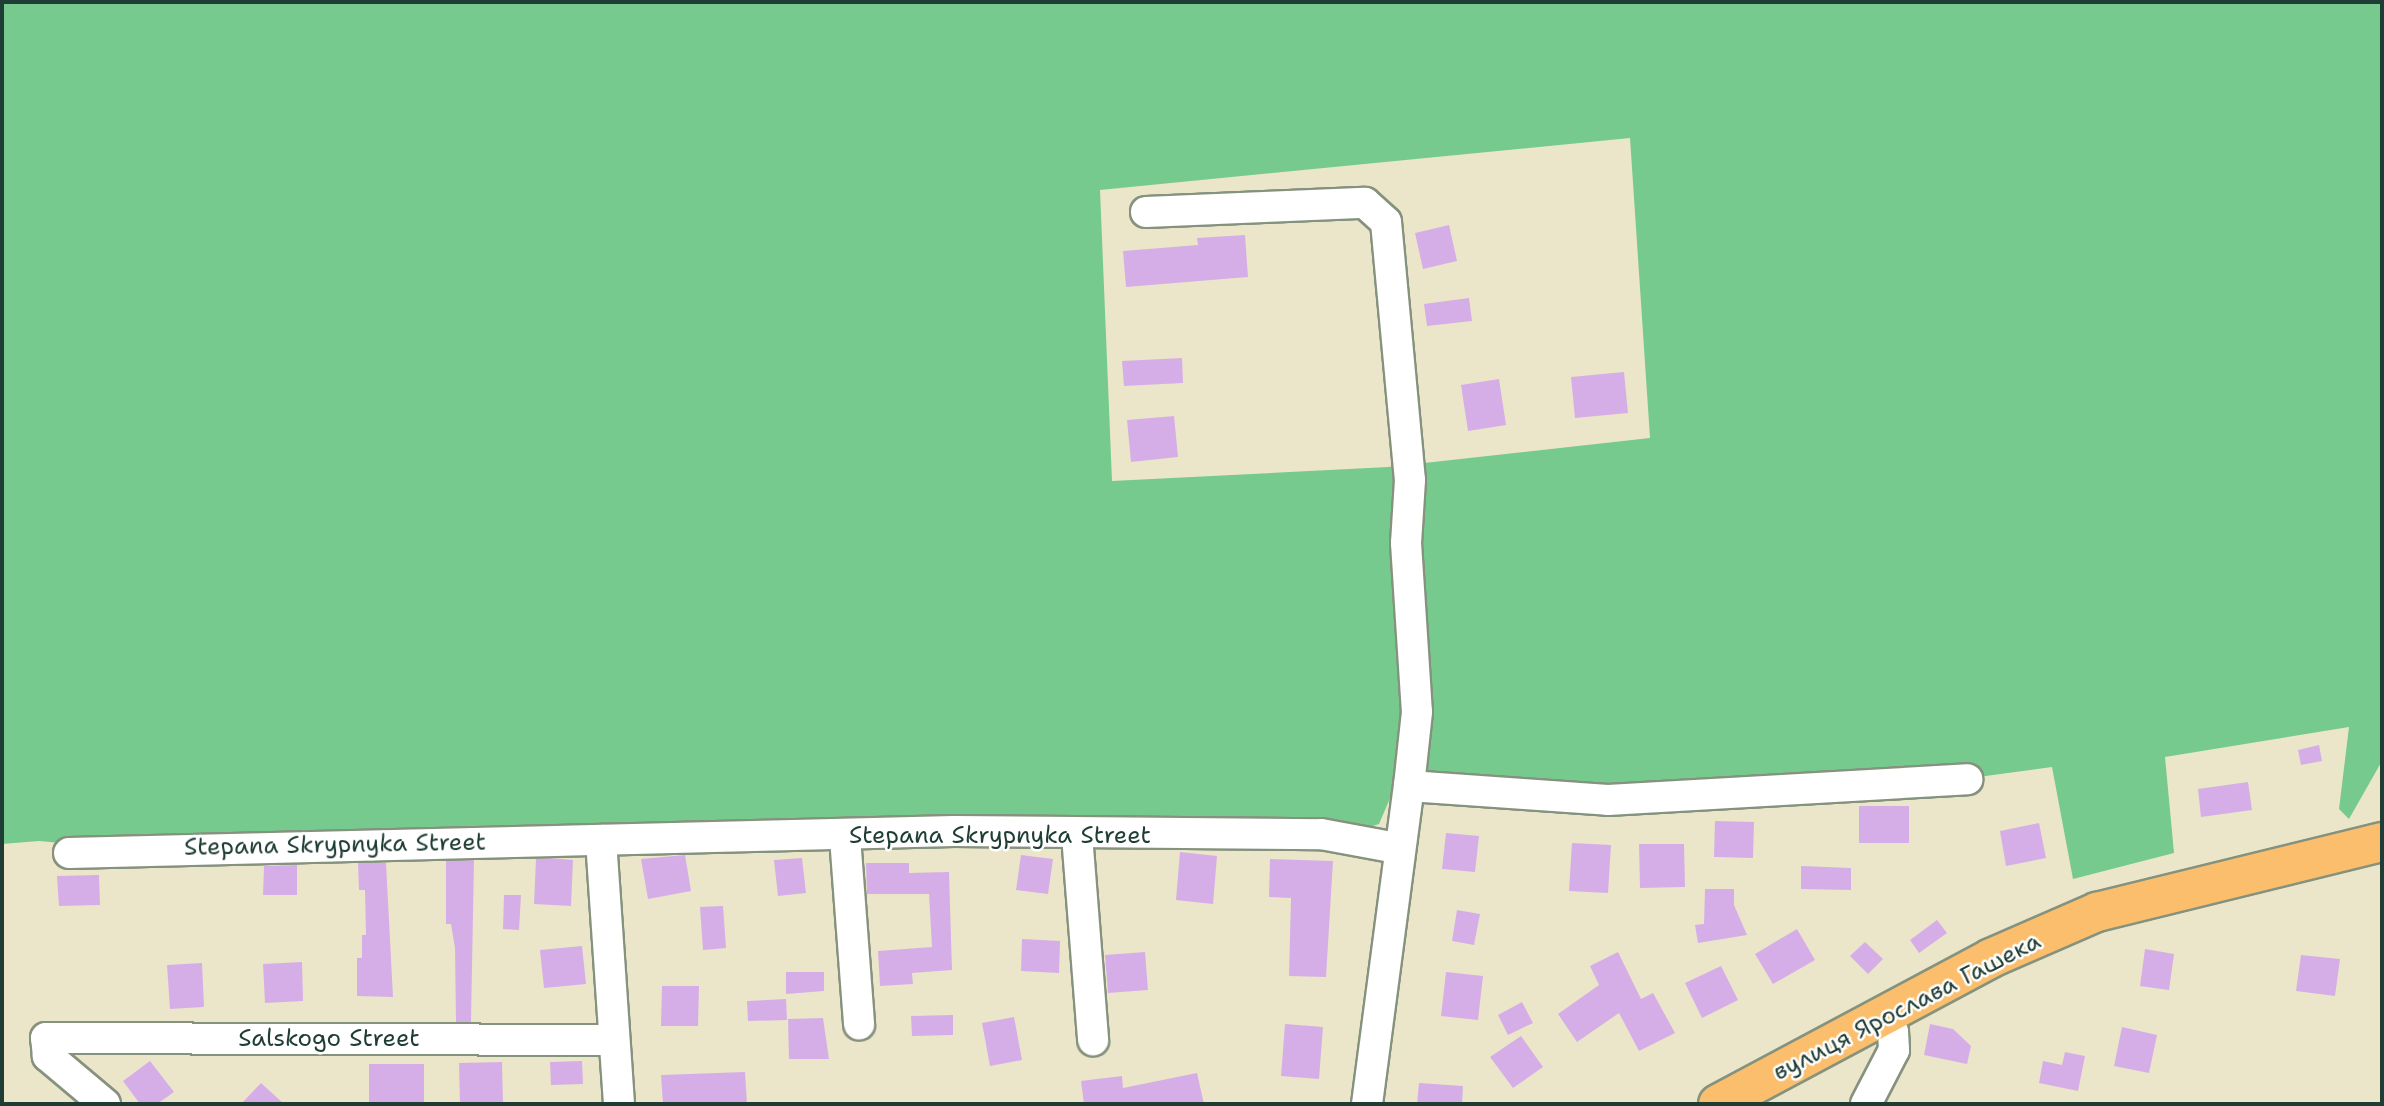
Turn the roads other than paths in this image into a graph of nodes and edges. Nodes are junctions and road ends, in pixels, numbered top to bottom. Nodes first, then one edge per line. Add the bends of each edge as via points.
1 (1146, 212) dead end
2 (1968, 779) dead end
3 (1409, 786) junction
4 (1077, 835) junction
5 (845, 837) junction
6 (601, 840) junction
7 (2382, 842) edge
8 (1397, 848) junction
9 (69, 853) dead end
10 (1885, 1017) junction
11 (859, 1024) dead end
12 (612, 1040) junction
13 (1093, 1041) dead end
14 (105, 1104) edge
15 (619, 1104) edge
16 (1367, 1104) edge
17 (1717, 1104) edge
18 (1866, 1104) edge

1 - 3 street via 1366,203 1386,222 1410,480 1406,543 1418,712
2 - 3 street via 1608,800
3 - 8 street
4 - 5 street, Stepana Skrypnyka Street via 954,831
4 - 8 street, Stepana Skrypnyka Street via 1321,834
4 - 13 street
5 - 6 street, Stepana Skrypnyka Street
5 - 11 street
6 - 9 street, Stepana Skrypnyka Street
6 - 12 street
7 - 10 main road, вулиця Ярослава Гашека via 2098,912 1991,958
8 - 16 street
10 - 17 main road, вулиця Ярослава Гашека
10 - 18 street via 1893,1032 1894,1050
12 - 14 street, Salskogo Street via 46,1038 48,1056
12 - 15 street

